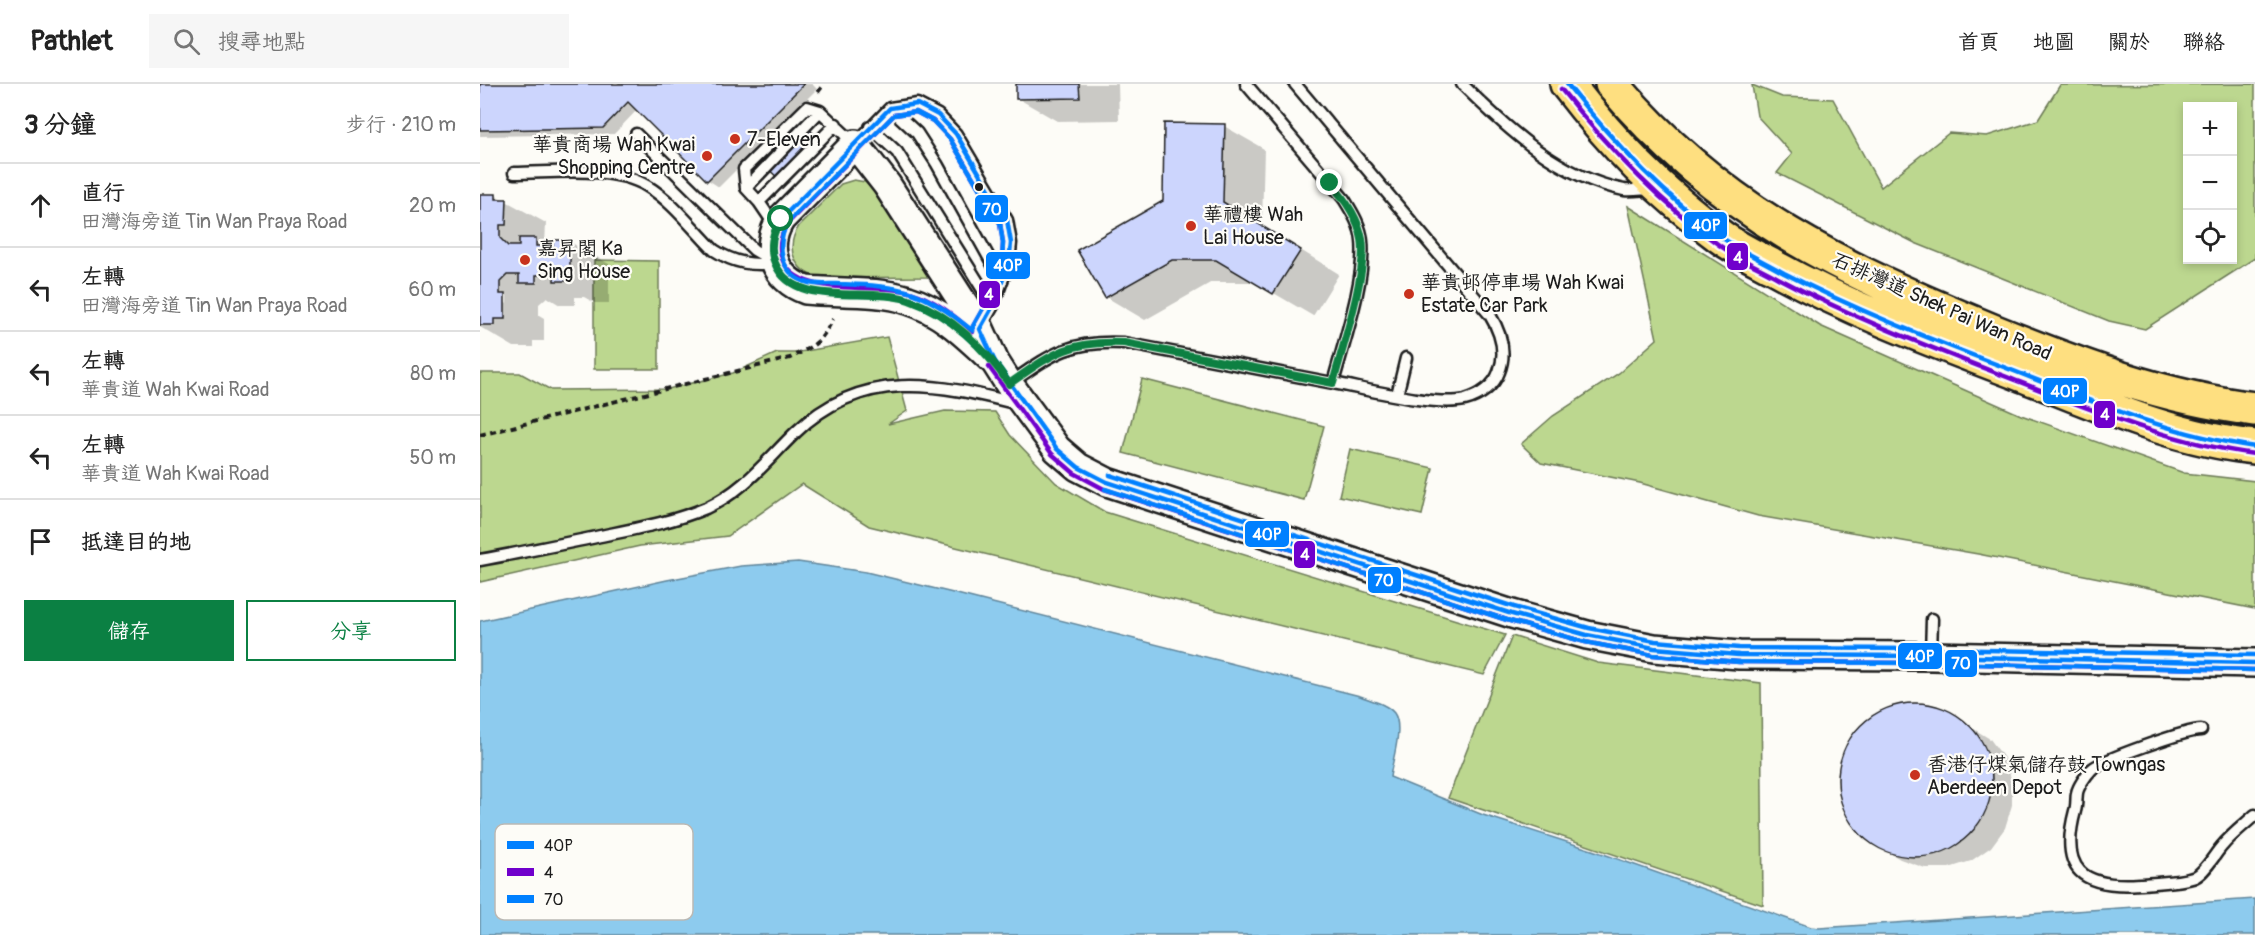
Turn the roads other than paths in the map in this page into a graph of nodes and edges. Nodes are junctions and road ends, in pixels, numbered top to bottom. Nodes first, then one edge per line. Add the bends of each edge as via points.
1 (1246, 84) edge
2 (1295, 84) edge
3 (1462, 84) edge
4 (1566, 84) edge
5 (1612, 84) edge
6 (890, 108) junction
7 (836, 124) junction
8 (636, 134) dead end
9 (862, 135) junction
10 (514, 173) dead end
11 (1659, 189) junction
12 (759, 202) junction
13 (776, 228) junction
14 (775, 263) junction
15 (1002, 281) junction
16 (993, 306) junction
17 (980, 329) junction
18 (1406, 358) dead end
19 (1002, 373) junction
20 (1333, 383) junction
21 (1397, 395) junction
22 (1025, 406) junction
23 (2255, 409) edge
24 (2255, 447) edge
25 (480, 560) edge
26 (1932, 619) dead end
27 (1931, 656) junction
28 (2255, 663) edge
29 (2201, 730) dead end
30 (2255, 815) edge

1 - 20 lane via 1344,199 1362,240 1362,264
2 - 21 lane via 1499,330 1503,364 1484,392 1466,400 1446,402
3 - 11 lane via 1503,125 1556,162 1589,179 1626,190
4 - 11 main road, 石排灣道 Shek Pai Wan Road via 1600,127
5 - 23 main road, 石排灣道 Shek Pai Wan Road via 1662,139 1718,187 1776,228 1849,268 1925,303 2079,364 2169,392
6 - 9 lane
6 - 15 lane via 917,133
6 - 15 lane via 917,104 938,115 956,134 1007,220 1011,243
7 - 9 lane
7 - 12 lane
7 - 12 lane via 820,111 746,188
8 - 14 lane via 754,250
9 - 13 street
9 - 16 lane via 897,152
9 - 17 street via 886,185
10 - 14 lane via 614,173 632,178 649,187 725,258 755,266
11 - 24 main road, 石排灣道 Shek Pai Wan Road via 1723,238 1811,288 1895,325 2148,424
12 - 13 lane
13 - 14 street via 772,245
14 - 19 street via 787,280 806,290 907,299 933,310 964,334
15 - 16 lane
16 - 17 lane
17 - 19 street
18 - 21 lane
19 - 20 lane via 1076,345 1100,341
19 - 22 street
20 - 21 lane
22 - 25 lane via 960,389 919,386 884,387 855,394 797,430 747,483 708,507 665,523
22 - 27 street via 1057,448 1078,467 1107,482 1587,635 1654,648 1739,655
26 - 27 lane
27 - 28 street
29 - 30 lane via 2172,736 2104,761 2091,770 2077,792 2071,825 2075,867 2098,883 2116,886 2195,877

